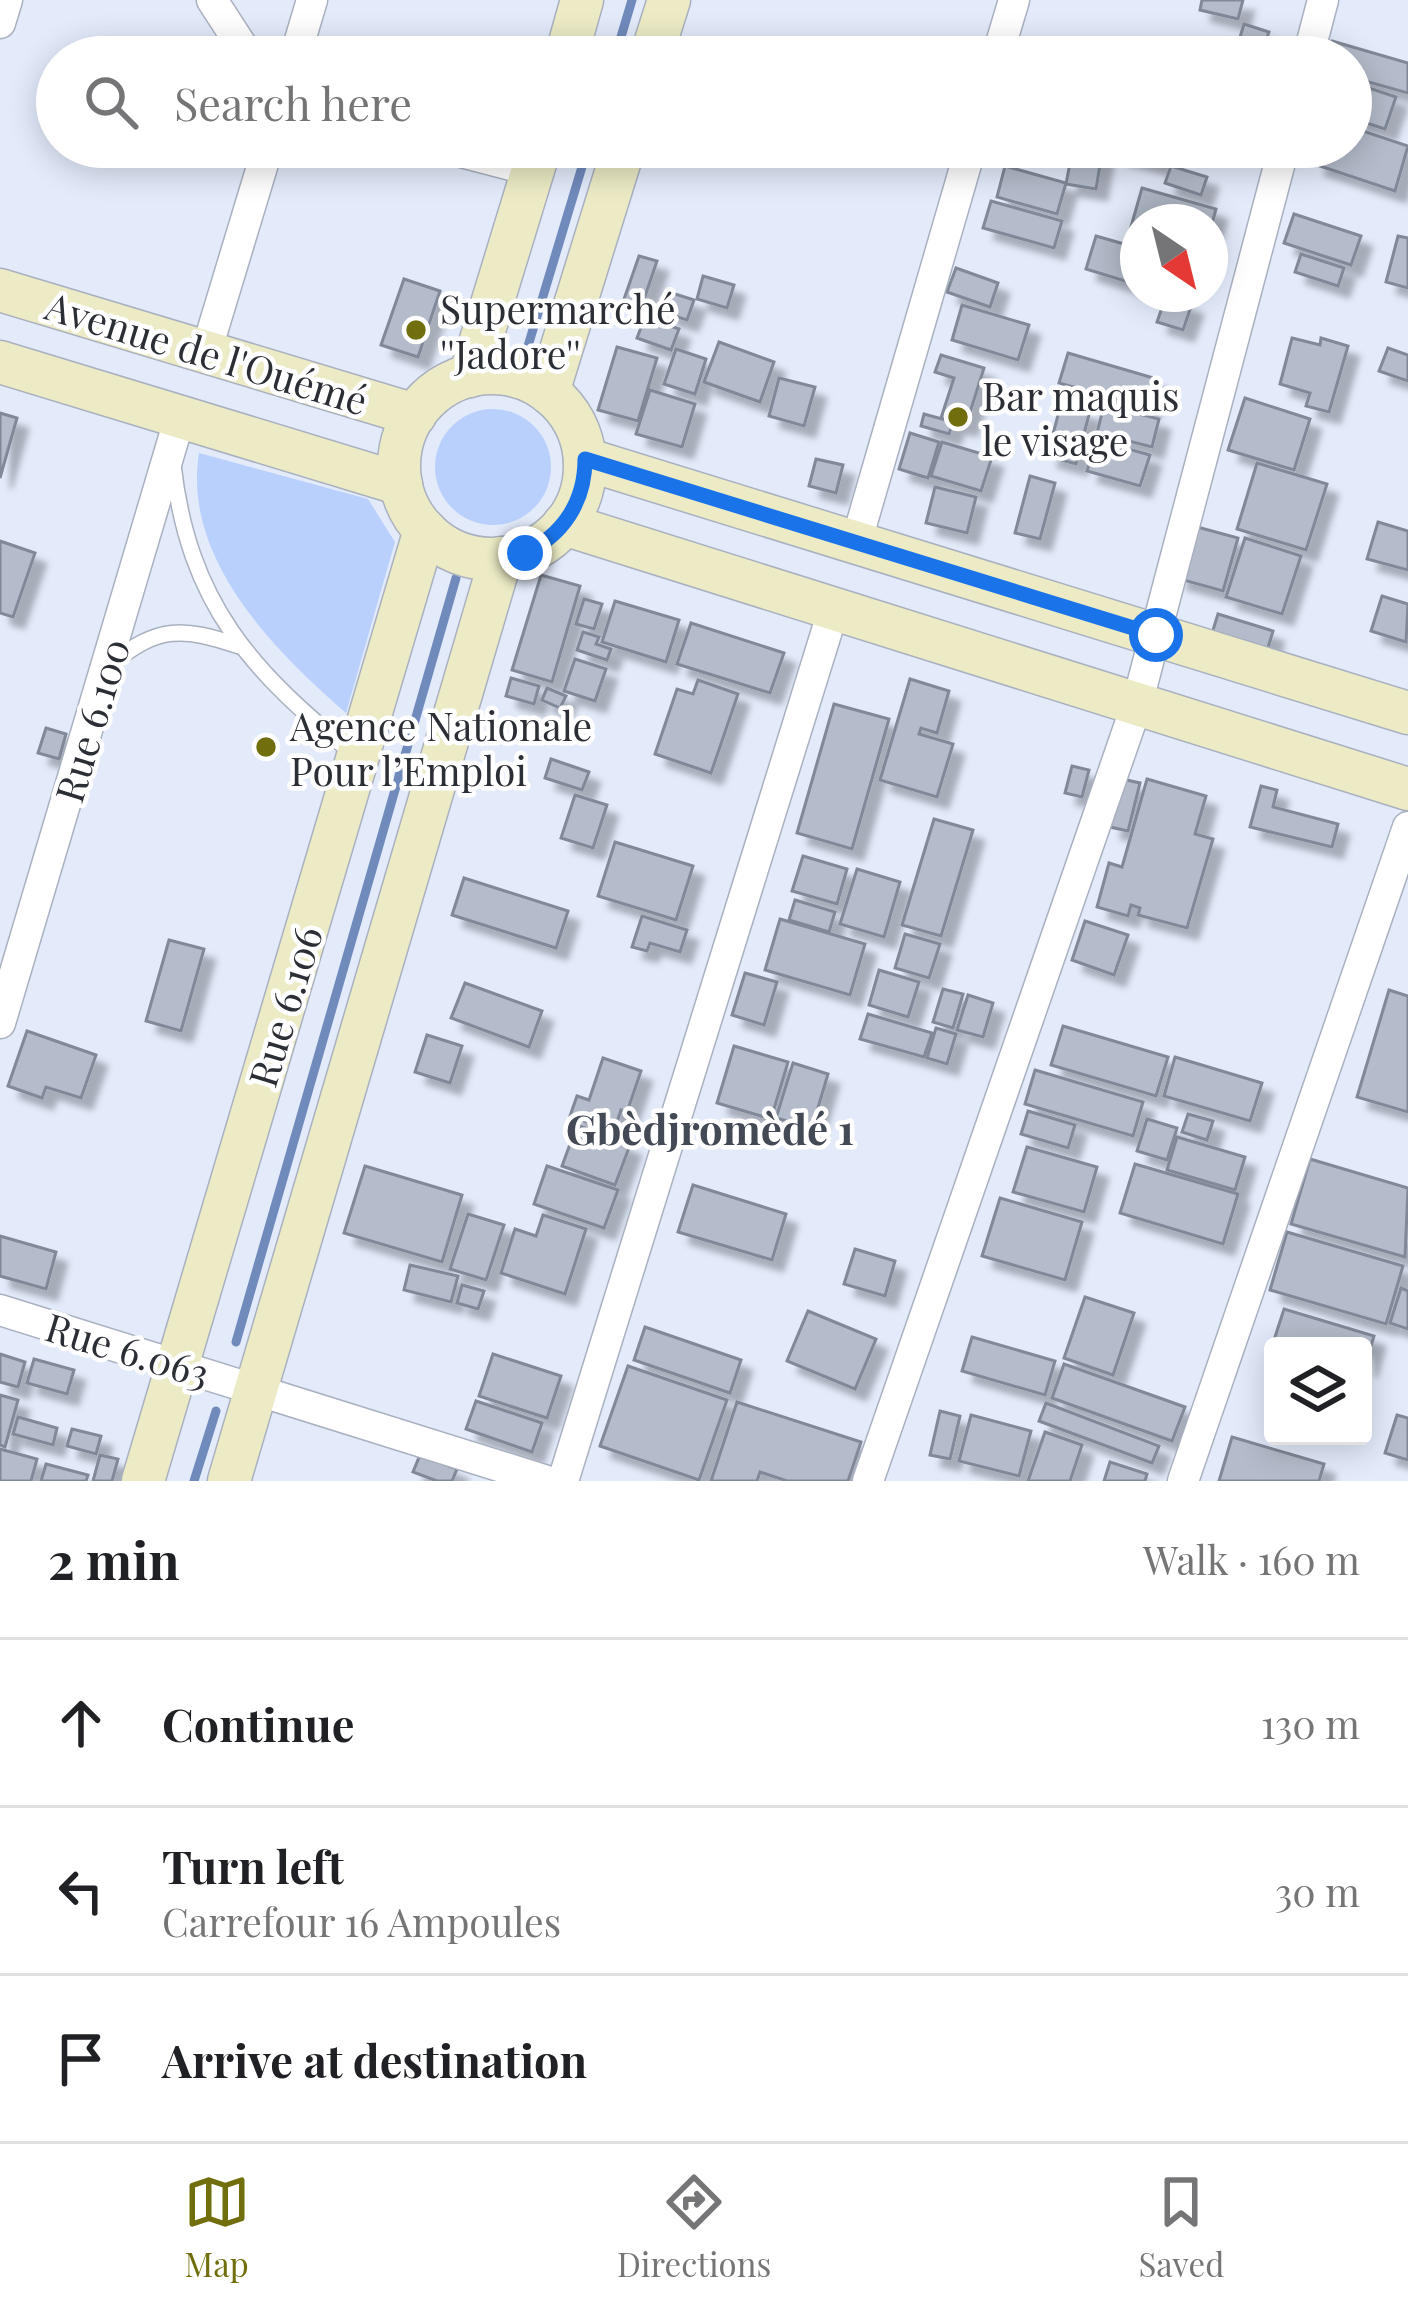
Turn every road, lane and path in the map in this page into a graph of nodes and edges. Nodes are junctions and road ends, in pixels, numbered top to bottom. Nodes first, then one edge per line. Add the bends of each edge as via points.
1 (7, 0) edge
2 (212, 0) edge
3 (312, 0) edge
4 (582, 0) edge
5 (669, 0) edge
6 (1014, 0) edge
7 (1323, 0) edge
8 (0, 23) edge
9 (235, 36) edge
10 (301, 36) edge
11 (572, 36) edge
12 (658, 36) edge
13 (1003, 36) edge
14 (1314, 36) edge
15 (262, 168) edge
16 (534, 168) edge
17 (617, 168) edge
18 (965, 168) edge
19 (1278, 168) edge
20 (0, 290) edge
21 (206, 352) junction
22 (0, 362) edge
23 (470, 376) junction
24 (548, 392) junction
25 (415, 415) junction
26 (176, 433) junction
27 (585, 459) junction
28 (400, 484) junction
29 (564, 524) junction
30 (424, 530) junction
31 (856, 543) junction
32 (501, 558) junction
33 (834, 608) junction
34 (1156, 635) junction
35 (239, 646) junction
36 (106, 668) junction
37 (1137, 704) junction
38 (1408, 713) edge
39 (358, 757) junction
40 (1408, 789) edge
41 (1408, 827) edge
42 (0, 1023) edge
43 (0, 1310) edge
44 (178, 1364) junction
45 (256, 1388) junction
46 (143, 1481) edge
47 (229, 1481) edge
48 (548, 1481) edge
49 (563, 1481) edge
50 (868, 1481) edge
51 (1183, 1481) edge

1 - 8 street
2 - 9 street
3 - 10 street
4 - 11 main road
5 - 12 main road
6 - 13 street
7 - 14 street
15 - 21 street
16 - 23 main road
17 - 24 main road
18 - 31 street
19 - 34 street
20 - 21 main road, Avenue de l'Ouémé
21 - 25 main road, Avenue de l'Ouémé
22 - 26 main road, Avenue de l'Ouémé
23 - 24 main road via 511,375
23 - 25 main road via 443,387
24 - 27 main road via 576,426
25 - 28 main road via 401,448
26 - 28 main road, Avenue de l'Ouémé
26 - 35 lane via 178,511
26 - 36 street, Rue 6.100
27 - 29 main road via 580,494
27 - 31 main road
28 - 30 main road
29 - 32 main road via 536,548
29 - 33 main road
30 - 32 main road via 459,553
30 - 39 main road, Rue 6.106
31 - 34 main road
32 - 45 main road, Rue 6.106
33 - 37 main road
33 - 49 street
34 - 37 street
34 - 38 main road
35 - 36 lane via 194,631 163,633
35 - 39 lane
36 - 42 street, Rue 6.100
37 - 40 main road
37 - 50 street
39 - 44 main road, Rue 6.106
41 - 51 street
43 - 44 street, Rue 6.063
44 - 45 street, Rue 6.063
44 - 46 main road, Rue 6.106
45 - 47 main road, Rue 6.106
45 - 48 street, Rue 6.063

